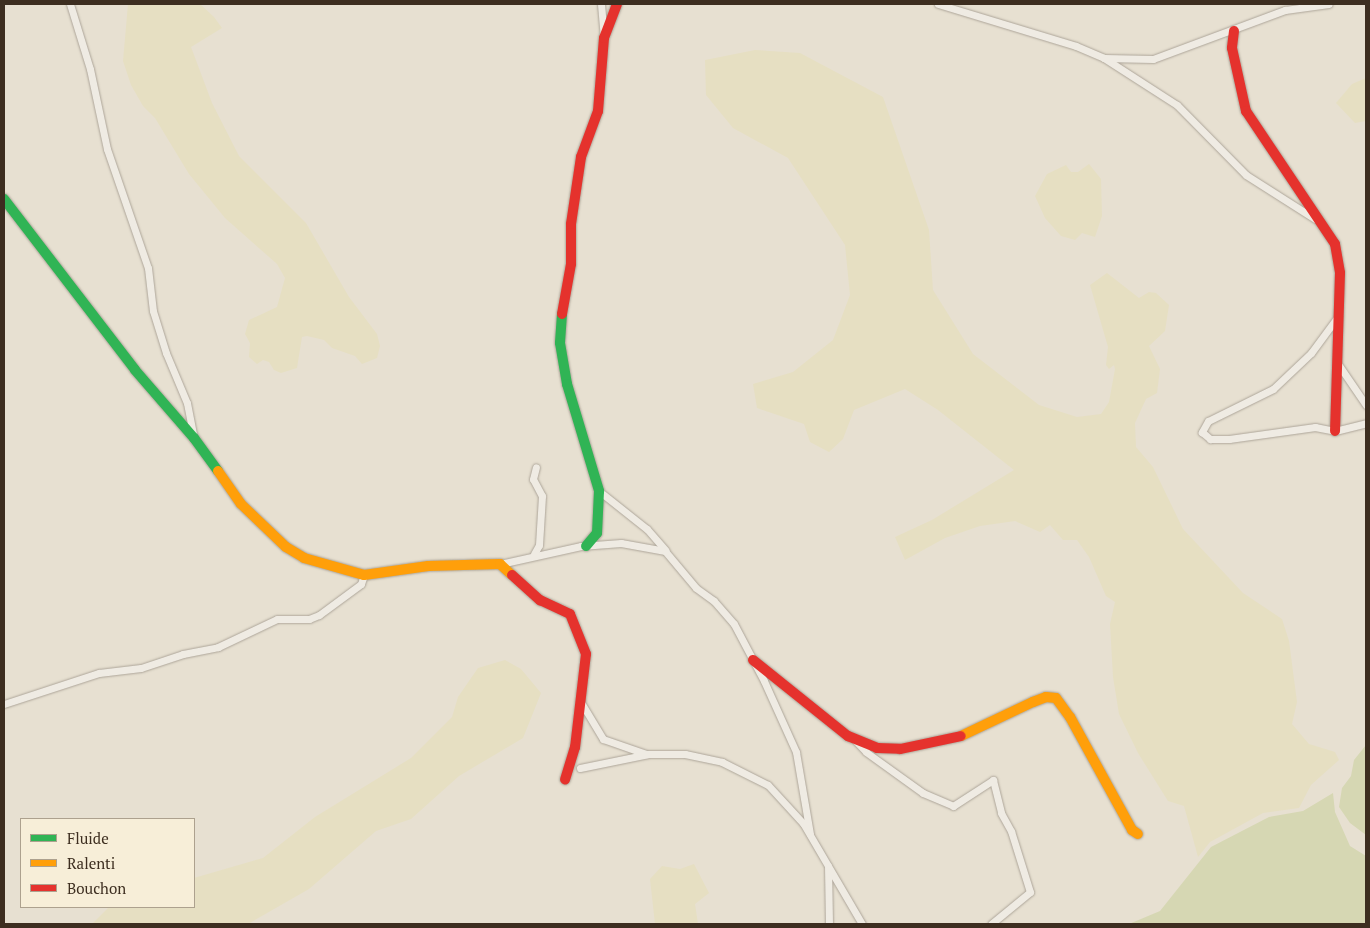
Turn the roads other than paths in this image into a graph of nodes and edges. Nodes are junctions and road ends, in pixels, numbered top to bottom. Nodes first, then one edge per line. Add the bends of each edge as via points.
1 (70, 4) edge
2 (601, 4) edge
3 (617, 4) edge
4 (938, 4) edge
5 (1329, 4) edge
6 (1234, 31) junction
7 (604, 38) junction
8 (1104, 58) junction
9 (4, 199) edge
10 (1324, 224) junction
11 (1340, 312) junction
12 (1338, 364) junction
13 (1366, 405) edge
14 (1366, 423) edge
15 (1335, 431) junction
16 (194, 438) junction
17 (536, 467) dead end
18 (599, 490) junction
19 (586, 546) junction
20 (665, 551) junction
21 (534, 554) junction
22 (500, 564) junction
23 (364, 575) junction
24 (752, 660) junction
25 (4, 704) edge
26 (582, 704) junction
27 (855, 739) junction
28 (646, 755) junction
29 (580, 768) dead end
30 (564, 780) dead end
31 (810, 834) junction
32 (1138, 834) dead end
33 (828, 863) junction
34 (828, 924) edge
35 (862, 924) edge
36 (991, 924) edge

1 - 16 street via 90,69 107,149 148,268 153,311 186,403
2 - 7 street
3 - 7 street
4 - 8 street via 1076,46
5 - 6 street via 1286,10
6 - 8 street via 1153,59
6 - 10 street via 1232,48 1250,119 1298,192
7 - 18 street via 598,111 581,158 574,200 560,343 567,384
8 - 10 street via 1177,105 1246,175
9 - 16 street via 135,370
10 - 11 street via 1338,258
11 - 12 street
11 - 15 street via 1311,353 1273,389 1208,421 1202,432 1210,439 1230,439 1315,427
12 - 13 street
12 - 15 street
14 - 15 street
16 - 23 street via 241,504 286,547 304,558
17 - 21 street via 533,480 542,496 539,545
18 - 19 street via 597,533
18 - 20 street via 647,529
19 - 20 street via 622,543
19 - 21 street
20 - 24 street via 696,588 714,601 734,624
21 - 22 street
22 - 23 street via 428,566
22 - 26 street via 540,600 570,614 586,654
23 - 25 street via 361,584 319,616 277,619 218,647 141,668 99,673
24 - 27 street via 762,664 834,726
24 - 31 street via 796,752
26 - 28 street via 602,739
26 - 30 street via 575,747
27 - 32 street via 877,748 900,749 929,744 956,738 1046,697 1056,698 1070,717 1132,830
27 - 36 street via 866,752 923,793 953,806 993,780 1000,813 1011,831 1030,892
28 - 29 street
28 - 31 street via 685,754 722,762 768,785
31 - 33 street
33 - 34 street
33 - 35 street

